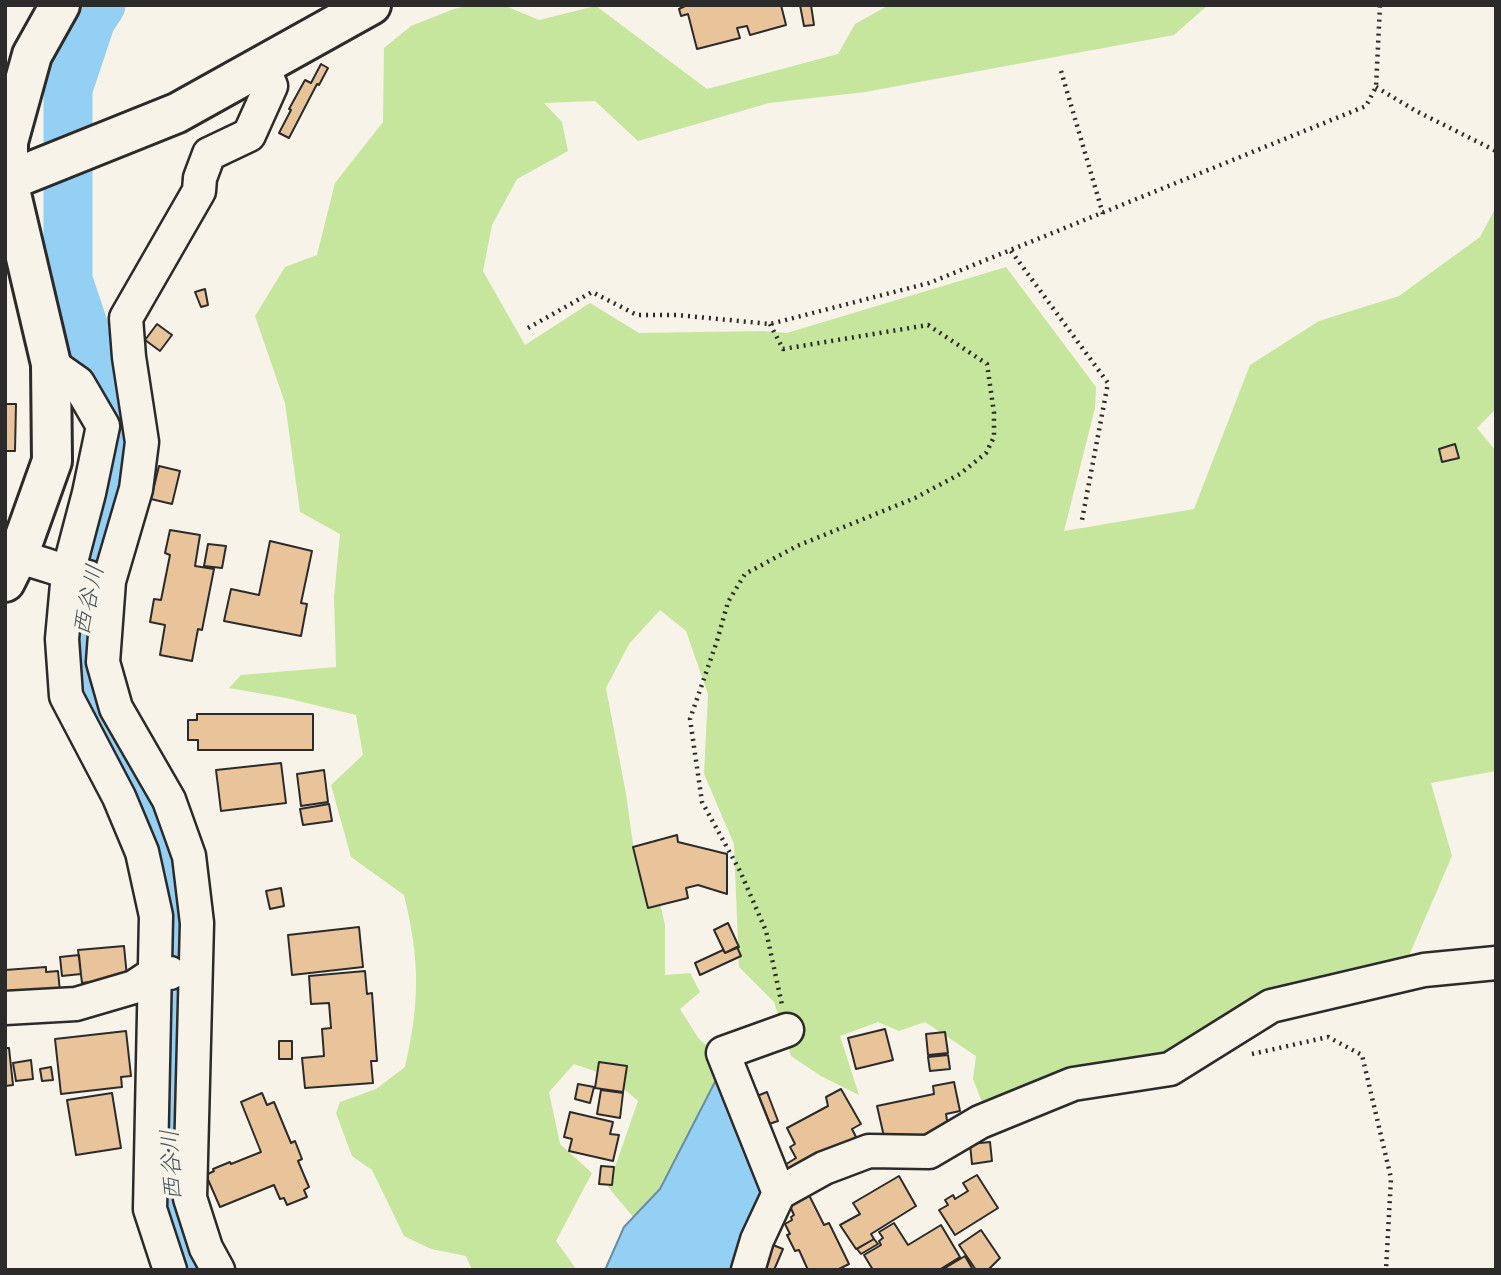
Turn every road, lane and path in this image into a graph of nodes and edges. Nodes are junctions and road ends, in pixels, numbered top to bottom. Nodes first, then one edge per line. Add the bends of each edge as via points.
1 (60, 5) edge
2 (371, 5) edge
3 (1380, 5) edge
4 (262, 65) junction
5 (1061, 71) dead end
6 (1377, 87) junction
7 (1496, 151) edge
8 (7, 182) edge
9 (1103, 214) junction
10 (1011, 251) junction
11 (770, 324) junction
12 (528, 328) dead end
13 (51, 364) junction
14 (1083, 520) dead end
15 (9, 564) edge
16 (68, 573) junction
17 (109, 581) junction
18 (153, 775) junction
19 (119, 797) junction
20 (1496, 963) edge
21 (155, 973) junction
22 (196, 974) junction
23 (5, 1008) edge
24 (787, 1030) joint
25 (1248, 1055) dead end
26 (779, 1194) junction
27 (170, 1270) edge
28 (218, 1270) edge
29 (748, 1270) edge
30 (1386, 1270) edge

1 - 8 main road via 32,55 8,142
2 - 4 main road
3 - 6 path
4 - 8 main road via 177,113
4 - 17 street via 271,86 250,135 209,154 200,191 127,318 142,442 136,489
5 - 9 path
6 - 7 path
6 - 9 path via 1366,106
8 - 13 main road
9 - 10 path
10 - 11 path via 929,283
10 - 14 path via 1108,383
11 - 12 path via 637,315 592,292
11 - 24 path via 783,349 928,325 987,363 994,413 994,437 986,453 960,474 745,574 728,602 690,719 702,802 766,931
13 - 15 main road via 52,461
13 - 16 street via 78,383 103,425
15 - 16 street
16 - 17 street
16 - 19 street via 62,639 66,696
17 - 18 street via 103,663 116,708
18 - 19 street
18 - 22 street via 169,800 189,856 197,923
19 - 21 street via 142,852 156,916
20 - 26 street via 1424,970 1271,1006 1170,1069 1073,1084 981,1122 929,1152 869,1151 824,1168
21 - 22 street
21 - 23 street via 134,987 76,1004
21 - 27 street via 149,1209
22 - 28 street via 190,1198
24 - 26 street via 723,1053
25 - 30 path via 1328,1037 1362,1055 1391,1178
26 - 29 street

